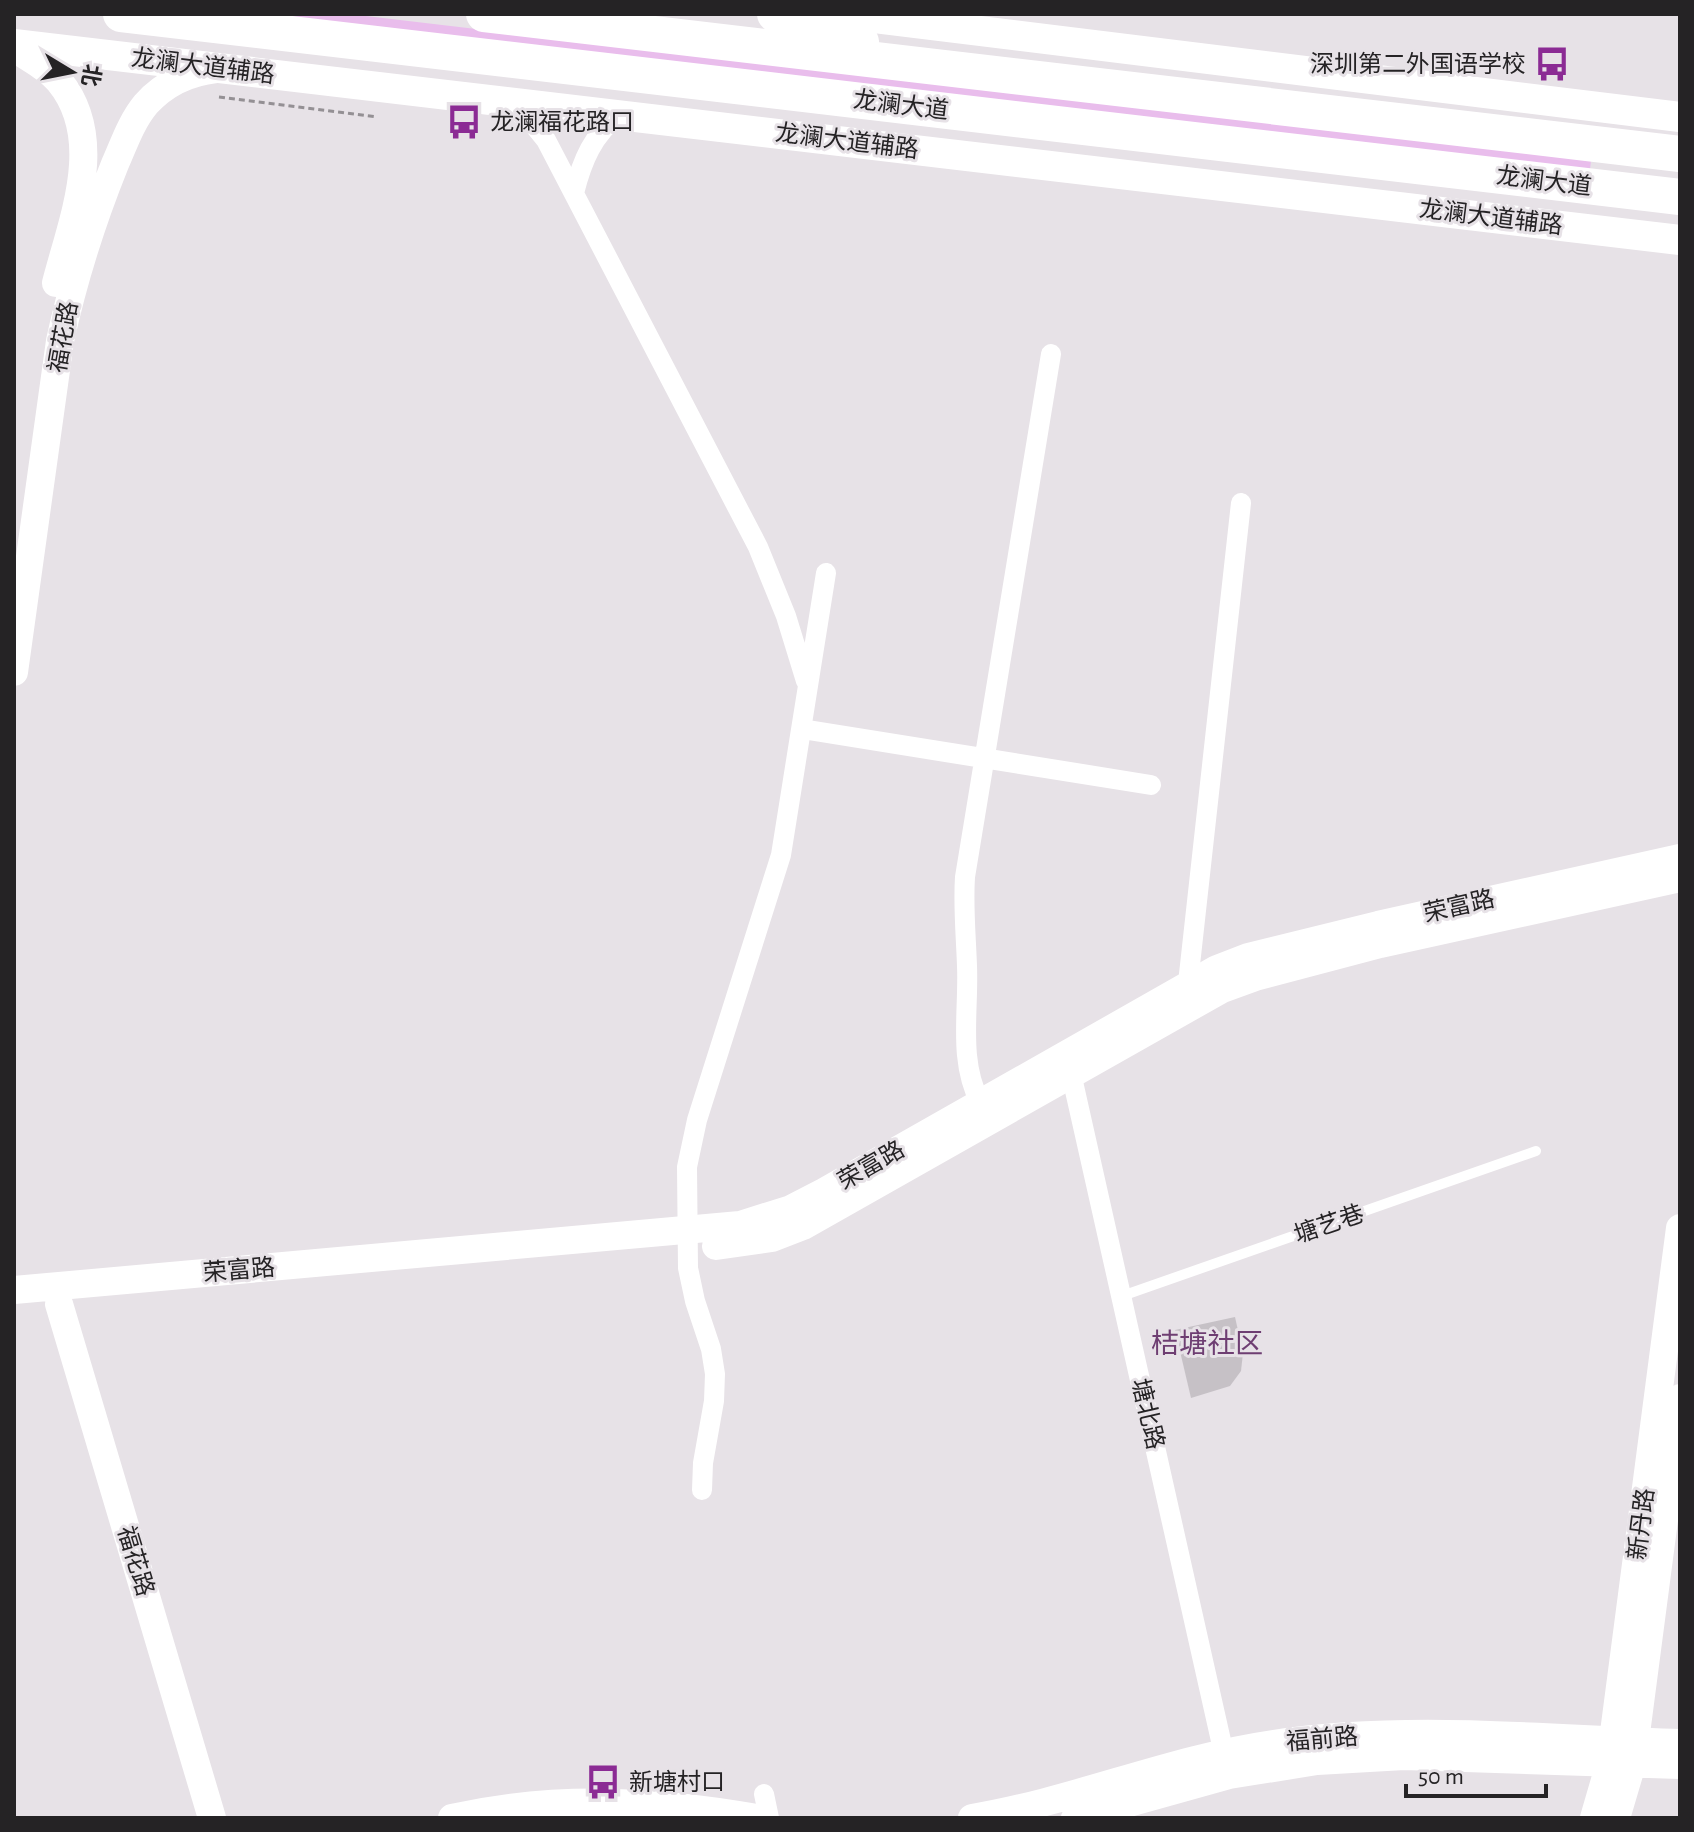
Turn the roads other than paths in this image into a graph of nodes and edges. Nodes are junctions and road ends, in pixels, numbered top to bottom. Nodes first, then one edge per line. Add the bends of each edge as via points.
1 (121, 14) edge
2 (484, 14) edge
3 (775, 14) edge
4 (842, 14) edge
5 (14, 46) edge
6 (935, 66) junction
7 (222, 83) junction
8 (504, 100) junction
9 (620, 114) junction
10 (1680, 114) edge
11 (1680, 154) edge
12 (574, 193) junction
13 (1680, 197) edge
14 (1677, 240) edge
15 (1051, 354) dead end
16 (1241, 503) dead end
17 (14, 532) edge
18 (826, 573) dead end
19 (14, 672) edge
20 (808, 689) junction
21 (802, 729) junction
22 (984, 759) junction
23 (1151, 785) dead end
24 (1680, 858) edge
25 (1680, 878) edge
26 (1188, 983) junction
27 (1069, 1063) junction
28 (980, 1102) junction
29 (1536, 1151) dead end
30 (1680, 1228) edge
31 (687, 1239) junction
32 (14, 1290) edge
33 (1122, 1296) junction
34 (59, 1304) junction
35 (14, 1308) edge
36 (1680, 1398) edge
37 (702, 1490) dead end
38 (1680, 1743) edge
39 (1622, 1753) junction
40 (1227, 1764) junction
41 (1680, 1765) edge
42 (760, 1806) edge
43 (212, 1818) edge
44 (452, 1818) edge
45 (769, 1818) edge
46 (972, 1818) edge
47 (1075, 1818) edge
48 (1594, 1818) edge
49 (1616, 1818) edge

1 - 13 highway, 龙澜大道
2 - 6 highway, 龙澜大道
3 - 6 highway
4 - 10 main road
5 - 7 main road, 龙澜大道辅路
5 - 17 street, 福花路 via 60,82 77,115 84,153 79,195 43,341
6 - 11 highway, 龙澜大道
7 - 8 main road, 龙澜大道辅路
7 - 19 street, 福花路 via 184,77 148,102 135,119 105,190 60,341
8 - 9 main road, 龙澜大道辅路
8 - 12 street via 546,140
9 - 12 street via 594,139
9 - 14 main road, 龙澜大道辅路
12 - 20 street via 758,547
15 - 22 street
16 - 26 street
18 - 20 street
20 - 21 street
21 - 22 street
21 - 31 street via 781,855 691,1144
22 - 23 street
22 - 28 street via 963,900 967,1051
24 - 26 street, 荣富路 via 1291,946 1248,957
25 - 27 street, 荣富路 via 1255,977
26 - 27 street, 荣富路
27 - 28 street, 荣富路
27 - 31 street, 荣富路 via 803,1226 742,1244
27 - 33 street, 塘北路
28 - 31 street, 荣富路 via 791,1209
29 - 33 lane, 塘艺巷
30 - 39 street, 新丹路
31 - 32 street, 荣富路
31 - 34 street, 荣富路
31 - 37 street via 690,1282 715,1374
33 - 40 street, 塘北路
34 - 35 street, 荣富路
34 - 43 street, 福花路
36 - 39 street, 新丹路
38 - 39 street, 福前路
39 - 40 street, 福前路 via 1374,1734 1315,1738
39 - 41 street, 福前路
39 - 48 street, 新丹路
39 - 49 street, 新丹路
40 - 46 street, 福前路
40 - 47 street, 福前路
42 - 44 street via 604,1802 521,1806
42 - 45 street

